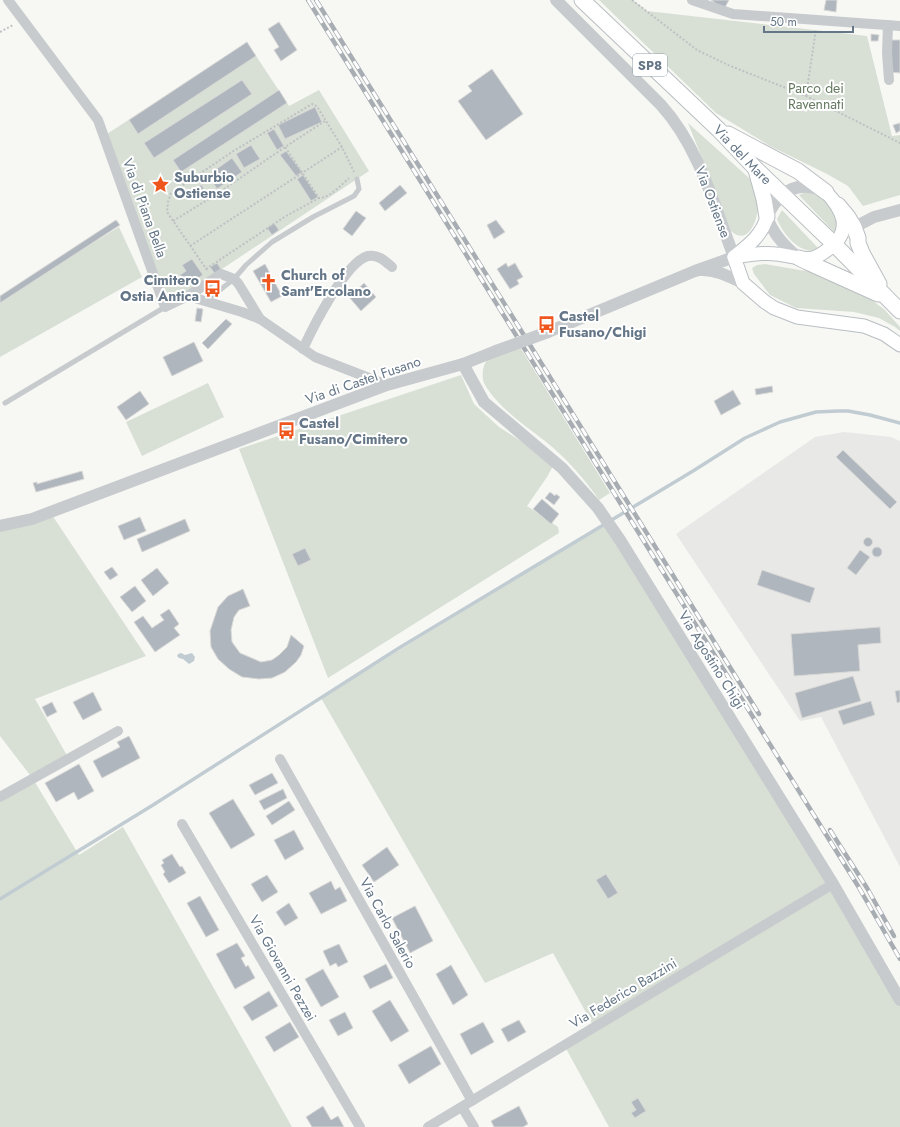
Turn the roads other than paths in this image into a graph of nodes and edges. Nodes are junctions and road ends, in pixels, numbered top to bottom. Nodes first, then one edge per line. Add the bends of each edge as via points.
1 (8, 0) edge
2 (556, 0) edge
3 (582, 0) edge
4 (692, 0) edge
5 (888, 25) junction
6 (900, 26) edge
7 (889, 80) dead end
8 (718, 130) junction
9 (756, 169) junction
10 (356, 176) road end
11 (826, 192) junction
12 (783, 194) junction
13 (838, 206) junction
14 (900, 210) edge
15 (767, 217) junction
16 (874, 218) junction
17 (844, 235) junction
18 (734, 257) junction
19 (799, 258) junction
20 (392, 267) dead end
21 (695, 271) junction
22 (208, 273) road end
23 (221, 274) junction
24 (234, 279) junction
25 (743, 283) junction
26 (188, 296) junction
27 (886, 297) junction
28 (209, 302) junction
29 (165, 307) junction
30 (900, 311) edge
31 (260, 320) junction
32 (900, 345) edge
33 (303, 349) junction
34 (463, 364) junction
35 (387, 385) junction
36 (5, 403) dead end
37 (0, 526) edge
38 (118, 731) dead end
39 (280, 759) dead end
40 (0, 797) edge
41 (182, 824) dead end
42 (833, 884) junction
43 (900, 1000) edge
44 (472, 1101) junction
45 (462, 1107) junction
46 (360, 1127) edge
47 (428, 1127) edge
48 (474, 1127) edge

1 - 29 street, Via di Piana Bella via 98,120
2 - 18 street, Via Ostiense via 676,123 694,155
3 - 8 main road, Via del Mare / SP8
4 - 5 street via 733,14
5 - 6 street
5 - 7 street
8 - 9 main road, Via del Mare / SP8
8 - 11 main road via 794,168
9 - 12 main road, Via del Mare / SP8
9 - 15 main road
10 - 24 lane via 359,189 354,196 272,242
11 - 12 street via 814,187 801,186
11 - 13 main road
12 - 15 street
12 - 17 main road, Via del Mare / SP8
13 - 16 street
13 - 17 main road via 848,217
14 - 16 street
15 - 18 main road via 757,236
15 - 19 street via 774,232
16 - 17 street
17 - 19 main road via 817,256
17 - 27 main road, Via del Mare / SP8
17 - 27 main road via 862,253
18 - 19 main road via 764,253
18 - 21 street, Via di Castel Fusano
18 - 25 main road, Via Ostiense
19 - 27 main road
20 - 33 street via 381,258 369,256 359,260 339,284 314,325
21 - 25 street via 715,272
21 - 34 street, Via di Castel Fusano, bridge
22 - 23 street
23 - 24 street
23 - 26 street
24 - 28 lane
24 - 31 street
25 - 32 main road via 765,302 784,312 811,319 864,326 884,334
26 - 28 street
26 - 29 street
27 - 30 main road, Via del Mare / SP8
28 - 31 street
29 - 36 lane
31 - 33 street
33 - 35 street via 314,357
34 - 35 street, Via di Castel Fusano
34 - 42 street, Via Agostino Chigi via 484,402 562,468 598,508
35 - 37 street, Via di Castel Fusano via 38,517
38 - 40 street
39 - 44 street, Via Carlo Salerio
41 - 46 street, Via Giovanni Pezzei
42 - 43 street, Via Agostino Chigi
42 - 44 street, Via Federico Bazzini
44 - 45 street, Via Federico Bazzini
45 - 47 street, Via Federico Bazzini
45 - 48 street

